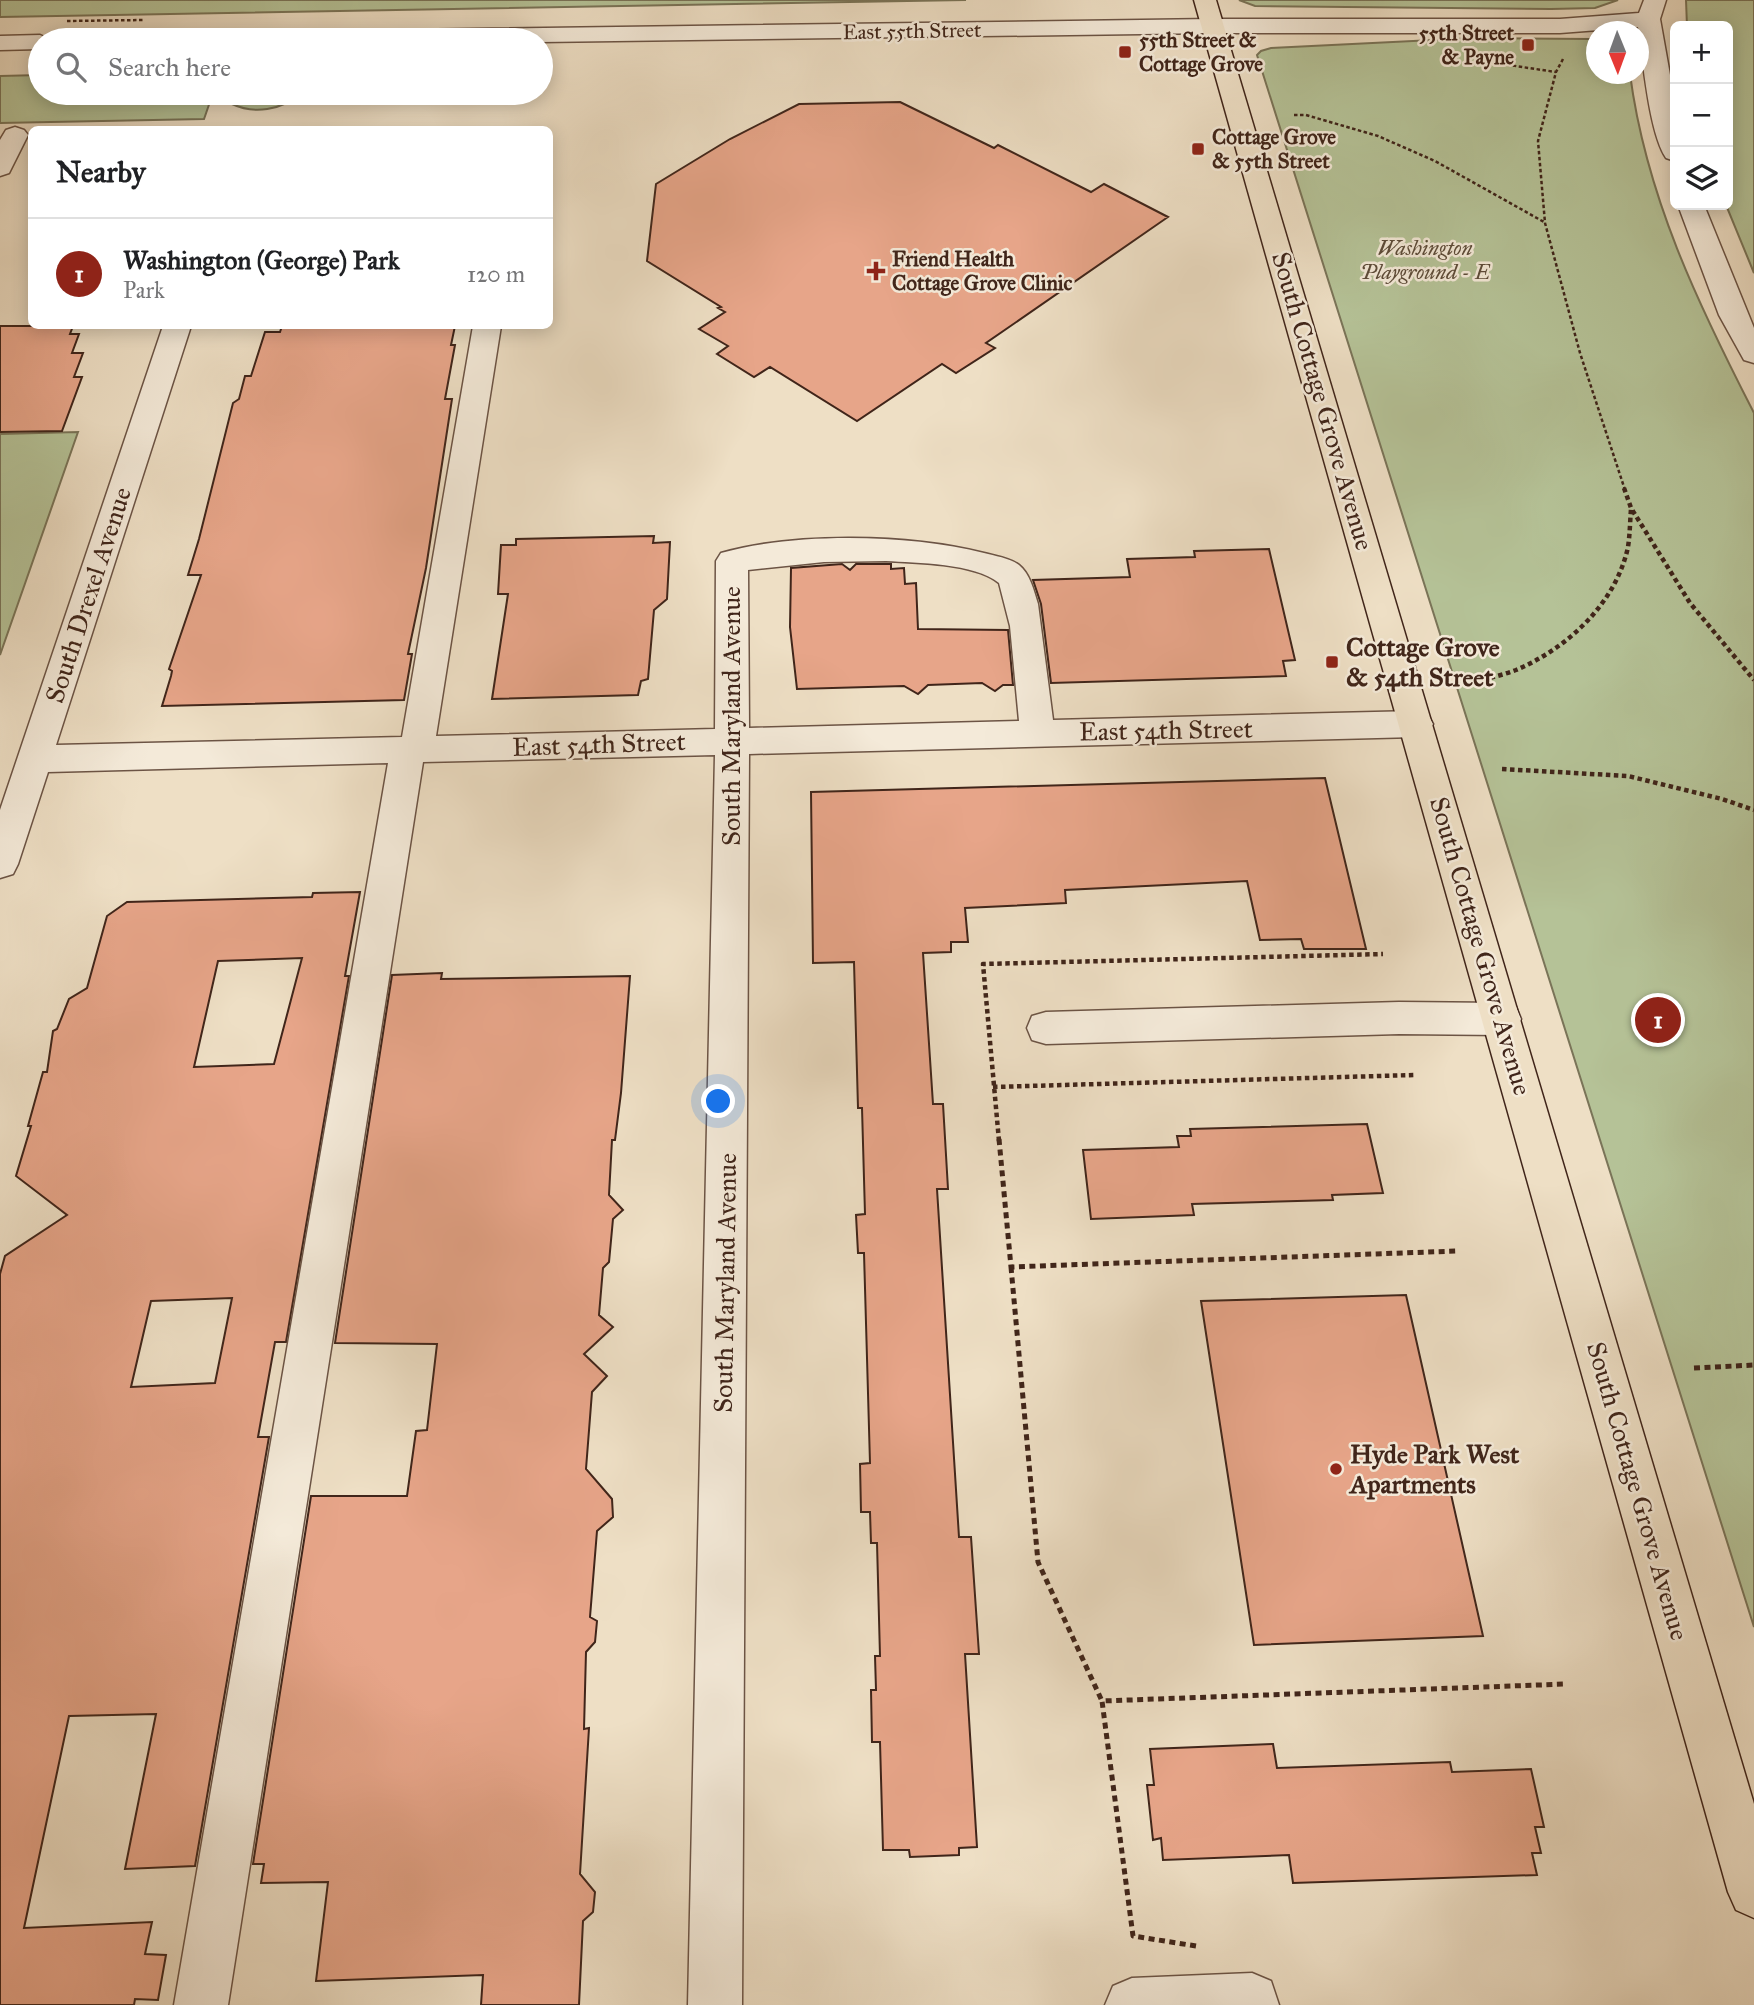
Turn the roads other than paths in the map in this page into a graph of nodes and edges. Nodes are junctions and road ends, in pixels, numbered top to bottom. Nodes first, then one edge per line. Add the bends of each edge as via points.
1 (1651, 10) edge
2 (1209, 13) edge
3 (200, 28) edge
4 (373, 28) edge
5 (553, 33) edge
6 (28, 42) edge
7 (6, 43) edge
8 (28, 46) edge
9 (16, 135) edge
10 (1673, 147) edge
11 (0, 168) edge
12 (1693, 210) edge
13 (176, 329) edge
14 (486, 329) edge
15 (1754, 354) edge
16 (1416, 724) junction
17 (1037, 733) junction
18 (732, 740) junction
19 (413, 749) junction
20 (34, 759) junction
21 (0, 864) edge
22 (1502, 1019) junction
23 (1046, 1028) dead end
24 (1754, 1892) edge
25 (201, 2005) edge
26 (715, 2005) edge
27 (1132, 2005) edge
28 (1252, 2005) edge

1 - 2 street, East 55th Street via 1560,26
1 - 10 street
2 - 5 street, East 55th Street
2 - 16 main road, South Cottage Grove Avenue
3 - 4 street via 224,22 330,20
6 - 7 street
7 - 8 street
9 - 11 street
12 - 15 street via 1733,315
13 - 20 street, South Drexel Avenue
14 - 19 street
16 - 17 street, East 54th Street
16 - 22 main road, South Cottage Grove Avenue
17 - 18 street, East 54th Street
17 - 18 street, South Maryland Avenue via 1022,597 1012,576 947,555 898,550 788,552 732,561
18 - 19 street, East 54th Street
18 - 26 street, South Maryland Avenue
19 - 20 street, East 54th Street
19 - 25 street
20 - 21 street, South Drexel Avenue
22 - 23 street
22 - 24 main road, South Cottage Grove Avenue
27 - 28 street via 1252,2000

